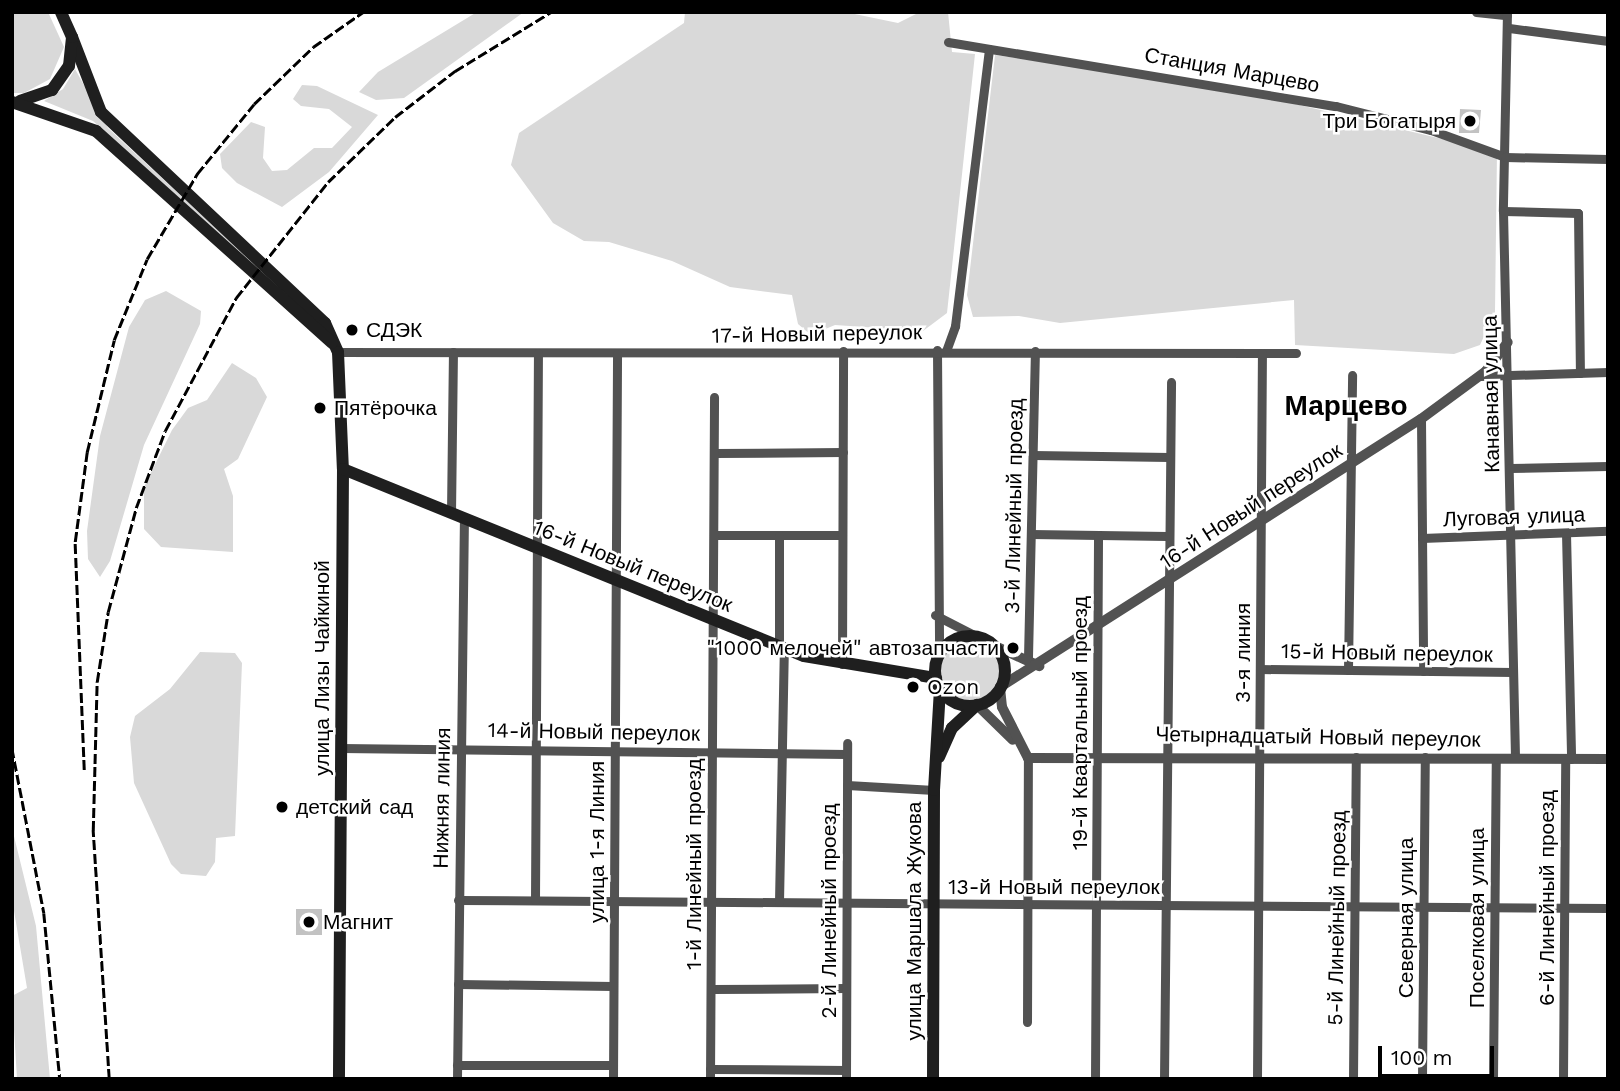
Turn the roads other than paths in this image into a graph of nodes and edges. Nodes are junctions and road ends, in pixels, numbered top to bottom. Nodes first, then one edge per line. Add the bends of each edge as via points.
1 (1476, 12) edge
2 (1507, 13) edge
3 (64, 16) edge
4 (1508, 28) junction
5 (72, 37) junction
6 (1608, 41) edge
7 (947, 42) dead end
8 (989, 49) junction
9 (12, 102) edge
10 (1505, 157) junction
11 (1608, 159) edge
12 (1503, 211) junction
13 (1508, 342) junction
14 (335, 347) junction
15 (843, 351) junction
16 (942, 351) junction
17 (1035, 351) junction
18 (453, 352) junction
19 (538, 353) junction
20 (1262, 353) junction
21 (1296, 353) dead end
22 (617, 354) junction
23 (1608, 372) edge
24 (1580, 373) junction
25 (1352, 375) dead end
26 (1508, 375) junction
27 (1480, 376) junction
28 (1171, 383) dead end
29 (714, 397) dead end
30 (1421, 419) junction
31 (843, 452) junction
32 (714, 453) junction
33 (1032, 455) junction
34 (1169, 457) junction
35 (1352, 465) junction
36 (1608, 466) edge
37 (1510, 468) junction
38 (343, 469) junction
39 (451, 513) junction
40 (464, 518) junction
41 (1261, 524) junction
42 (1608, 531) edge
43 (1566, 533) junction
44 (1031, 534) junction
45 (714, 535) junction
46 (842, 535) junction
47 (1098, 535) junction
48 (1511, 535) junction
49 (779, 536) junction
50 (1167, 536) junction
51 (1422, 538) junction
52 (537, 549) junction
53 (615, 580) junction
54 (1166, 584) junction
55 (935, 615) junction
56 (713, 620) junction
57 (1098, 628) junction
58 (976, 636) junction
59 (993, 645) junction
60 (782, 646) junction
61 (938, 656) junction
62 (1024, 659) junction
63 (842, 664) junction
64 (1039, 666) junction
65 (1260, 669) junction
66 (1348, 670) junction
67 (1423, 671) junction
68 (916, 672) junction
69 (1514, 672) junction
70 (938, 684) junction
71 (1000, 687) junction
72 (977, 705) junction
73 (847, 743) dead end
74 (341, 748) junction
75 (459, 749) junction
76 (536, 750) junction
77 (615, 751) junction
78 (712, 752) junction
79 (782, 753) junction
80 (847, 754) junction
81 (1097, 755) junction
82 (1166, 755) junction
83 (1259, 756) junction
84 (1356, 757) junction
85 (1424, 757) junction
86 (1028, 758) junction
87 (1496, 758) junction
88 (1515, 758) junction
89 (1568, 759) junction
90 (1608, 760) edge
91 (935, 763) junction
92 (847, 785) junction
93 (934, 790) junction
94 (458, 900) junction
95 (535, 900) junction
96 (614, 901) junction
97 (712, 901) junction
98 (779, 902) junction
99 (846, 902) junction
100 (1028, 904) junction
101 (1096, 904) junction
102 (933, 905) junction
103 (1165, 905) junction
104 (1258, 905) junction
105 (1354, 906) junction
106 (1424, 906) junction
107 (1495, 907) junction
108 (1564, 907) junction
109 (1608, 908) edge
110 (458, 984) junction
111 (613, 986) junction
112 (846, 988) junction
113 (711, 989) junction
114 (1027, 1022) dead end
115 (457, 1065) junction
116 (613, 1065) junction
117 (710, 1074) edge
118 (846, 1074) edge
119 (339, 1079) edge
120 (457, 1079) edge
121 (613, 1079) edge
122 (933, 1079) edge
123 (1095, 1079) edge
124 (1164, 1079) edge
125 (1257, 1079) edge
126 (1353, 1079) edge
127 (1422, 1079) edge
128 (1493, 1079) edge
129 (1563, 1079) edge

1 - 2 street
2 - 4 street, Канавная улица
3 - 5 main road, улица Лизы Чайкиной
4 - 6 street
4 - 10 street, Канавная улица
5 - 9 main road via 62,79 39,97
5 - 14 main road, улица Лизы Чайкиной via 92,97 107,118 325,323
7 - 8 street, Станция Марцево
8 - 10 street, Станция Марцево via 1336,106 1432,130
8 - 16 street via 955,326
9 - 14 main road via 73,119 100,134
10 - 11 street, Станция Марцево
10 - 12 street, Канавная улица
12 - 13 street, Канавная улица
12 - 24 street via 1578,213
13 - 26 street, Канавная улица
13 - 27 street, 16-й Новый переулок
14 - 18 street, 17-й Новый переулок
14 - 38 main road, улица Лизы Чайкиной
15 - 16 street, 17-й Новый переулок
15 - 22 street, 17-й Новый переулок
15 - 31 street
16 - 17 street, 17-й Новый переулок
16 - 55 street
17 - 20 street, 17-й Новый переулок
17 - 33 street, 3-й Линейный проезд
18 - 19 street, 17-й Новый переулок
18 - 39 street
19 - 22 street, 17-й Новый переулок
19 - 52 street
20 - 21 street, 17-й Новый переулок
20 - 41 street, 3-я линия
22 - 53 street, улица 1-я Линия
23 - 24 street
24 - 26 street
25 - 35 street
26 - 27 street
26 - 37 street, Канавная улица
27 - 30 street, 16-й Новый переулок
28 - 34 street
29 - 32 street, 1-й Линейный проезд
30 - 35 street, 16-й Новый переулок
30 - 51 street
31 - 32 street
31 - 46 street
32 - 45 street, 1-й Линейный проезд
33 - 34 street
33 - 44 street, 3-й Линейный проезд
34 - 50 street
35 - 41 street, 16-й Новый переулок
35 - 66 street
36 - 37 street
37 - 48 street, Канавная улица
38 - 39 main road, 16-й Новый переулок
38 - 74 main road, улица Лизы Чайкиной
39 - 40 main road, 16-й Новый переулок
40 - 52 main road, 16-й Новый переулок
40 - 75 street, Нижняя линия
41 - 54 street, 16-й Новый переулок
41 - 65 street, 3-я линия
42 - 43 street, Луговая улица
43 - 48 street, Луговая улица
43 - 89 street, 6-й Линейный проезд
44 - 47 street
44 - 62 street, 3-й Линейный проезд via 1028,657
45 - 49 street
45 - 56 street, 1-й Линейный проезд
46 - 49 street
46 - 63 street
47 - 50 street
47 - 57 street, 19-й Квартальный проезд
48 - 51 street, Луговая улица
48 - 69 street, Канавная улица
49 - 60 street
50 - 54 street
51 - 67 street
52 - 53 main road, 16-й Новый переулок
52 - 76 street
53 - 56 main road, 16-й Новый переулок
53 - 77 street, улица 1-я Линия
54 - 57 street, 16-й Новый переулок
54 - 82 street
55 - 58 street
55 - 61 street
56 - 60 main road, 16-й Новый переулок
56 - 78 street, 1-й Линейный проезд
57 - 64 street, 16-й Новый переулок
57 - 81 street, 19-й Квартальный проезд
58 - 59 main road
58 - 61 main road via 952,640
59 - 62 street
59 - 71 main road via 1004,665
60 - 63 main road, 16-й Новый переулок
60 - 79 street
61 - 68 main road
61 - 70 main road
62 - 64 street
63 - 68 main road, 16-й Новый переулок
64 - 71 street, 16-й Новый переулок
65 - 66 street, 15-й Новый переулок
65 - 83 street, 3-я линия
66 - 67 street, 15-й Новый переулок
67 - 69 street, 15-й Новый переулок
68 - 70 main road, 16-й Новый переулок
69 - 88 street, Канавная улица
70 - 72 main road via 956,702
70 - 91 main road, улица Маршала Жукова
71 - 72 main road
71 - 86 street via 1002,707
72 - 86 street
72 - 91 main road, улица Маршала Жукова via 952,728
73 - 80 street, 2-й Линейный проезд
74 - 75 street, 14-й Новый переулок
74 - 119 main road, улица Лизы Чайкиной
75 - 76 street, 14-й Новый переулок
75 - 94 street, Нижняя линия
76 - 77 street, 14-й Новый переулок
76 - 95 street
77 - 78 street, 14-й Новый переулок
77 - 96 street, улица 1-я Линия
78 - 79 street, 14-й Новый переулок
78 - 97 street, 1-й Линейный проезд
79 - 80 street, 14-й Новый переулок
79 - 98 street
80 - 92 street, 2-й Линейный проезд
81 - 82 street, Четырнадцатый Новый переулок
81 - 86 street, Четырнадцатый Новый переулок
81 - 101 street, 19-й Квартальный проезд
82 - 83 street, Четырнадцатый Новый переулок
82 - 103 street
83 - 84 street, Четырнадцатый Новый переулок
83 - 104 street, 3-я линия
84 - 85 street, Четырнадцатый Новый переулок
84 - 105 street, 5-й Линейный проезд
85 - 87 street, Четырнадцатый Новый переулок
85 - 106 street, Северная улица
86 - 100 street
87 - 88 street, Четырнадцатый Новый переулок
87 - 107 street, Поселковая улица
88 - 89 street, Четырнадцатый Новый переулок
89 - 90 street, Четырнадцатый Новый переулок
89 - 108 street, 6-й Линейный проезд
91 - 93 main road, улица Маршала Жукова
92 - 93 street
92 - 99 street, 2-й Линейный проезд
93 - 102 main road, улица Маршала Жукова
94 - 95 street, 13-й Новый переулок
94 - 110 street, Нижняя линия
95 - 96 street, 13-й Новый переулок
96 - 97 street, 13-й Новый переулок
96 - 111 street, улица 1-я Линия
97 - 98 street, 13-й Новый переулок
97 - 113 street, 1-й Линейный проезд
98 - 99 street, 13-й Новый переулок
99 - 102 street, 13-й Новый переулок
99 - 112 street, 2-й Линейный проезд
100 - 101 street, 13-й Новый переулок
100 - 102 street, 13-й Новый переулок
100 - 114 street
101 - 103 street, 13-й Новый переулок
101 - 123 street, 19-й Квартальный проезд
102 - 122 main road, улица Маршала Жукова
103 - 104 street, 13-й Новый переулок
103 - 124 street
104 - 105 street, 13-й Новый переулок
104 - 125 street, 3-я линия
105 - 106 street, 13-й Новый переулок
105 - 126 street, 5-й Линейный проезд
106 - 107 street, 13-й Новый переулок
106 - 127 street, Северная улица
107 - 108 street, 13-й Новый переулок
107 - 128 street, Поселковая улица
108 - 109 street, 13-й Новый переулок
108 - 129 street, 6-й Линейный проезд
110 - 111 street
110 - 115 street, Нижняя линия
111 - 116 street, улица 1-я Линия
112 - 113 street
112 - 118 street, 2-й Линейный проезд
113 - 117 street, 1-й Линейный проезд
115 - 116 street
115 - 120 street, Нижняя линия
116 - 121 street, улица 1-я Линия
117 - 118 street

